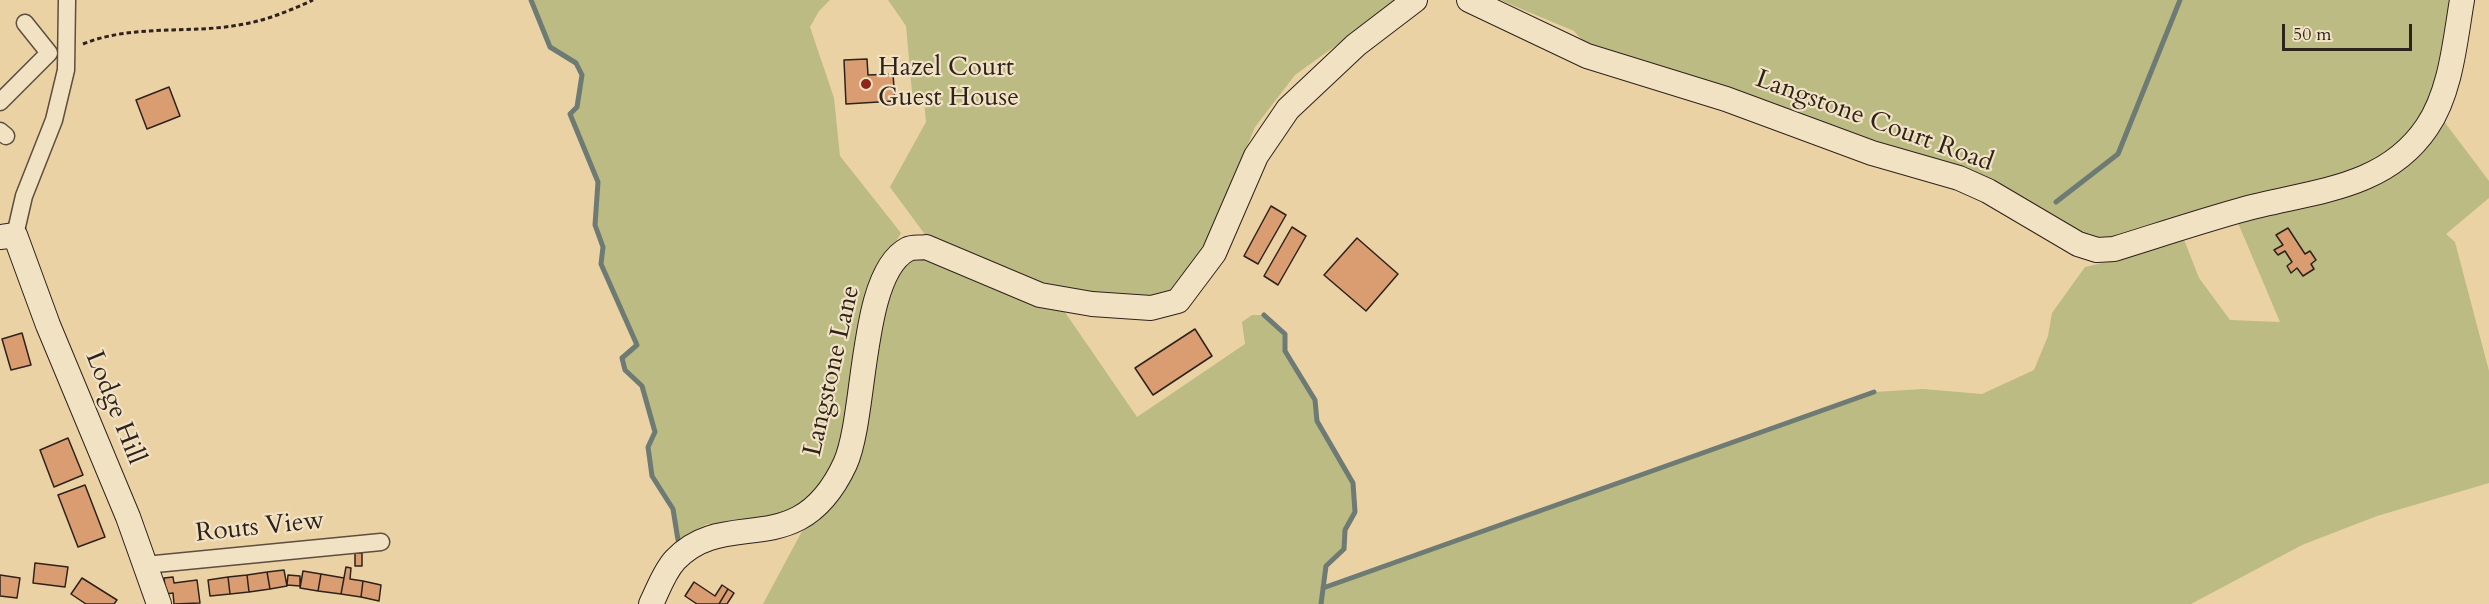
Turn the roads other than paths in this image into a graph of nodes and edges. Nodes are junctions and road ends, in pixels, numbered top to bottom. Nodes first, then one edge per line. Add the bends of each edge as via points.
1 (67, 0) edge
2 (1415, 0) edge
3 (1469, 0) edge
4 (2462, 0) edge
5 (25, 23) dead end
6 (0, 102) edge
7 (8, 236) edge
8 (381, 542) dead end
9 (146, 566) junction
10 (159, 604) edge
11 (651, 604) edge

1 - 7 street via 66,70 54,120
2 - 11 street, Langstone Lane via 1356,45 1288,109 1256,156 1214,253 1178,301 1151,308 1040,295 926,248 908,248 894,261 882,282 846,462 832,488 797,521 699,542 675,560
3 - 4 street, Langstone Court Road via 1587,56 1726,99 1872,153 1959,178 2078,244 2097,250 2114,249 2243,209 2356,183 2395,161 2415,144 2438,106 2454,51
5 - 6 street via 49,53
7 - 9 street, Lodge Hill
8 - 9 street, Routs View
9 - 10 street, Lodge Hill

